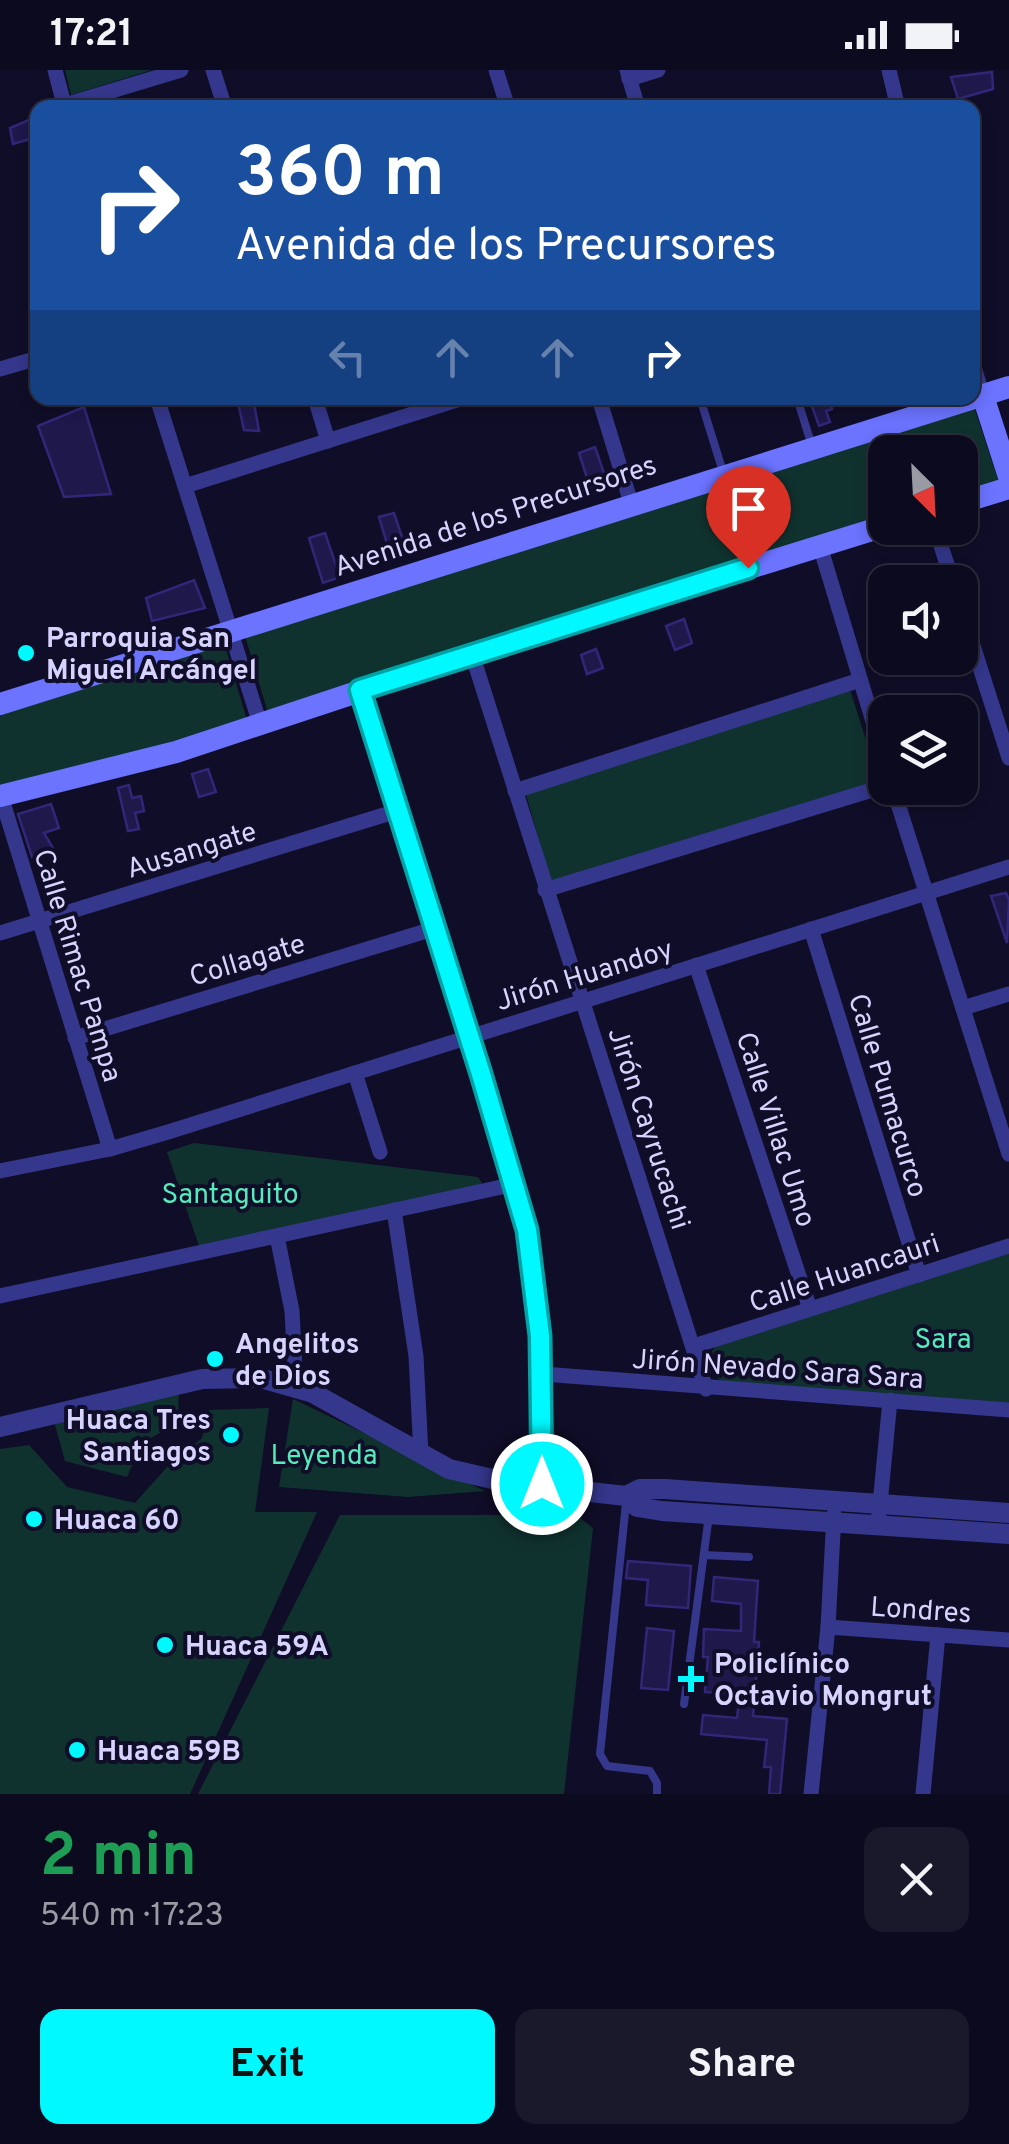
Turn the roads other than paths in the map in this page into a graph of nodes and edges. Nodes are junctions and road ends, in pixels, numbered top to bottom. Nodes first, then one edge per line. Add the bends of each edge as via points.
1 (55, 70) edge
2 (181, 70) edge
3 (213, 70) edge
4 (496, 70) edge
5 (658, 70) edge
6 (888, 70) edge
7 (628, 74) edge
8 (63, 100) edge
9 (84, 100) edge
10 (222, 100) edge
11 (505, 100) edge
12 (636, 100) edge
13 (896, 100) edge
14 (30, 360) edge
15 (0, 369) edge
16 (980, 386) edge
17 (1009, 387) edge
18 (983, 396) junction
19 (980, 397) edge
20 (159, 405) edge
21 (317, 405) edge
22 (440, 405) edge
23 (601, 405) edge
24 (702, 405) edge
25 (799, 405) edge
26 (954, 405) edge
27 (328, 440) junction
28 (813, 448) junction
29 (724, 475) junction
30 (1009, 477) edge
31 (185, 486) junction
32 (1009, 488) edge
33 (978, 497) edge
34 (632, 503) junction
35 (868, 531) edge
36 (820, 546) junction
37 (230, 630) junction
38 (472, 654) junction
39 (978, 661) edge
40 (860, 680) junction
41 (360, 690) junction
42 (0, 704) edge
43 (868, 706) edge
44 (260, 724) junction
45 (1009, 758) edge
46 (514, 791) junction
47 (868, 791) edge
48 (0, 796) edge
49 (899, 805) edge
50 (397, 812) junction
51 (1009, 867) edge
52 (546, 890) junction
53 (927, 893) junction
54 (39, 922) junction
55 (433, 929) junction
56 (811, 930) junction
57 (0, 934) edge
58 (696, 966) junction
59 (1009, 994) edge
60 (584, 1001) junction
61 (963, 1008) junction
62 (470, 1036) junction
63 (75, 1038) junction
64 (354, 1073) junction
65 (1004, 1121) edge
66 (110, 1149) junction
67 (380, 1152) dead end
68 (1009, 1154) edge
69 (0, 1171) edge
70 (515, 1184) junction
71 (394, 1210) junction
72 (278, 1236) junction
73 (1009, 1246) edge
74 (919, 1275) junction
75 (0, 1296) edge
76 (810, 1309) junction
77 (694, 1346) junction
78 (543, 1374) junction
79 (296, 1386) junction
80 (706, 1389) junction
81 (890, 1400) junction
82 (1009, 1410) edge
83 (0, 1427) edge
84 (421, 1454) junction
85 (542, 1484) junction
86 (626, 1496) junction
87 (834, 1500) junction
88 (880, 1503) junction
89 (1009, 1513) edge
90 (709, 1514) junction
91 (834, 1524) junction
92 (878, 1525) junction
93 (1009, 1534) edge
94 (704, 1555) junction
95 (749, 1557) dead end
96 (828, 1627) junction
97 (938, 1635) junction
98 (1009, 1640) edge
99 (684, 1704) dead end
100 (657, 1794) edge
101 (811, 1794) edge
102 (923, 1794) edge

1 - 8 street
2 - 9 street
3 - 10 street
4 - 11 street
5 - 7 street
6 - 13 street
7 - 12 street
14 - 15 street
16 - 18 street
17 - 18 main road, Avenida de los Precursores
18 - 19 main road, Avenida de los Precursores
18 - 30 main road
20 - 31 street
21 - 27 street
22 - 27 street
23 - 34 street
24 - 29 lane
25 - 28 lane
26 - 28 main road, Avenida de los Precursores
27 - 31 street
28 - 29 main road, Avenida de los Precursores
29 - 34 main road, Avenida de los Precursores
31 - 37 street
32 - 33 main road
34 - 37 main road, Avenida de los Precursores
35 - 36 main road
36 - 38 main road
36 - 40 street
37 - 42 main road, Avenida de los Precursores
37 - 44 street
38 - 41 main road
38 - 46 street, Jirón Cayrucachi
39 - 45 street
40 - 43 street
40 - 46 street
41 - 44 main road
41 - 50 street
44 - 48 main road
46 - 52 street, Jirón Cayrucachi
47 - 52 street
48 - 54 street, Calle Rimac Pampa
49 - 53 street
50 - 54 street, Ausangate
50 - 55 street
51 - 53 street, Jirón Huandoy
52 - 60 street, Jirón Cayrucachi
53 - 56 street, Jirón Huandoy
53 - 61 street
54 - 57 street, Ausangate
54 - 63 street, Calle Rimac Pampa
55 - 62 street
55 - 63 street, Collagate
56 - 58 street, Jirón Huandoy
56 - 74 street, Calle Pumacurco
58 - 60 street, Jirón Huandoy
58 - 76 street, Calle Villac Umo
59 - 61 street
60 - 62 street, Jirón Huandoy
60 - 77 street, Jirón Cayrucachi
61 - 65 street
62 - 64 street, Jirón Huandoy
62 - 70 street
63 - 66 street, Calle Rimac Pampa
64 - 66 street, Jirón Huandoy
64 - 67 street
65 - 68 street
66 - 69 street, Jirón Huandoy
70 - 71 street
70 - 78 street via 538,1298
71 - 72 street
71 - 84 street via 414,1340
72 - 75 street
72 - 79 street via 292,1310
73 - 74 street, Calle Huancauri
74 - 76 street, Calle Huancauri
76 - 77 street, Calle Huancauri
77 - 80 street, Jirón Cayrucachi
78 - 80 street, Jirón Nevado Sara Sara
78 - 85 street
79 - 83 street via 260,1378 202,1380
79 - 84 street
80 - 81 street, Jirón Nevado Sara Sara
81 - 82 street, Jirón Nevado Sara Sara
81 - 88 street
84 - 85 street via 476,1477
85 - 86 street
86 - 87 street via 640,1489
86 - 90 street via 637,1508
86 - 100 lane via 600,1754 607,1766 650,1771
87 - 88 street
87 - 91 street
88 - 89 street
88 - 92 street
90 - 91 street
90 - 94 lane
91 - 92 street
91 - 96 street
92 - 93 street
94 - 95 lane
94 - 99 lane
96 - 97 street, Londres
96 - 101 street
97 - 98 street, Londres
97 - 102 street

